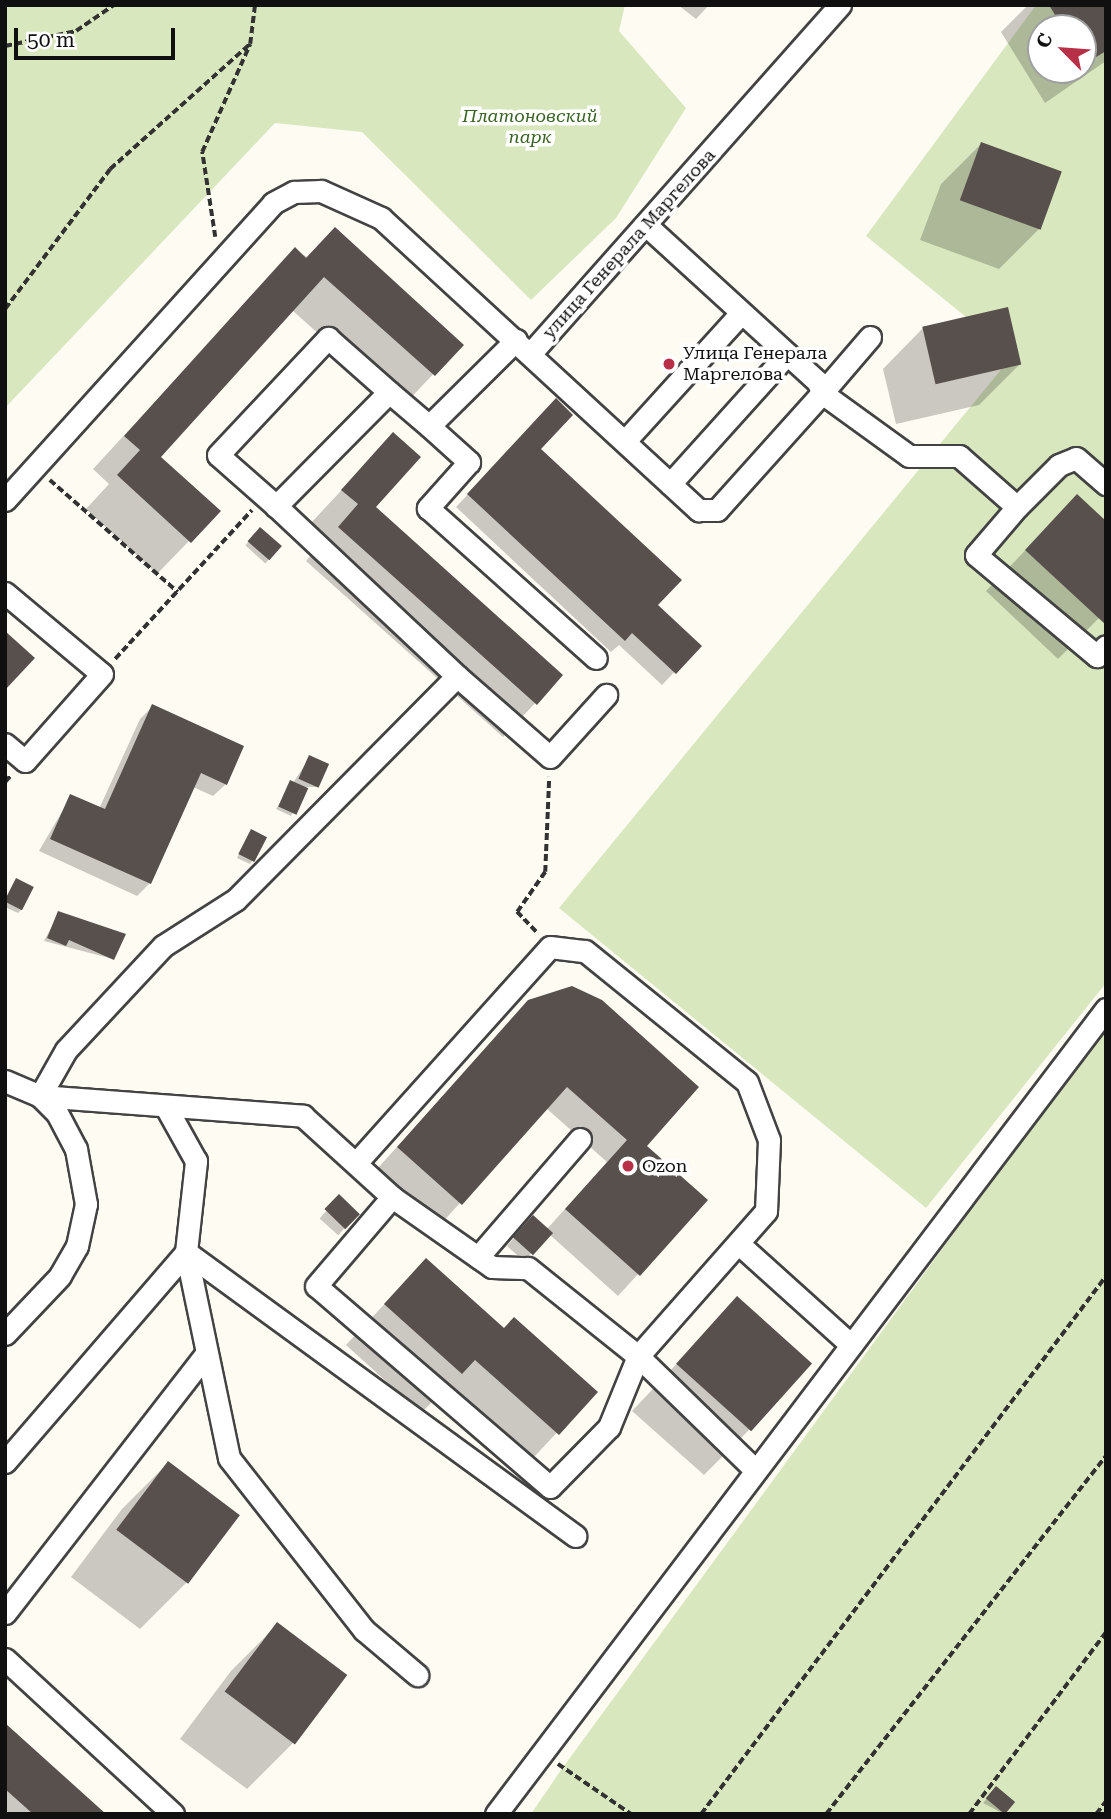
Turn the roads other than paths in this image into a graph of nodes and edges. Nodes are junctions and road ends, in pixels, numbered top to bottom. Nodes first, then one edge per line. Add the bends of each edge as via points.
1 (840, 5) edge
2 (646, 225) junction
3 (741, 313) junction
4 (870, 337) dead end
5 (523, 347) junction
6 (787, 354) junction
7 (389, 392) junction
8 (822, 393) junction
9 (429, 426) junction
10 (625, 442) junction
11 (670, 484) junction
12 (1106, 484) edge
13 (5, 500) edge
14 (270, 501) junction
15 (1017, 507) junction
16 (5, 593) edge
17 (1106, 646) edge
18 (596, 658) dead end
19 (457, 676) junction
20 (606, 695) dead end
21 (5, 744) edge
22 (1106, 1009) edge
23 (5, 1081) edge
24 (40, 1096) junction
25 (166, 1107) junction
26 (580, 1139) dead end
27 (356, 1164) junction
28 (392, 1197) junction
29 (739, 1244) junction
30 (186, 1252) junction
31 (478, 1257) junction
32 (5, 1334) edge
33 (850, 1344) junction
34 (207, 1353) junction
35 (638, 1356) junction
36 (5, 1462) edge
37 (754, 1469) junction
38 (576, 1536) dead end
39 (5, 1613) edge
40 (5, 1659) edge
41 (417, 1675) dead end
42 (173, 1814) edge
43 (496, 1814) edge

1 - 2 street, улица Генерала Маргелова
2 - 3 street
2 - 5 street, улица Генерала Маргелова
3 - 6 street
3 - 10 street
4 - 8 street
5 - 9 street
5 - 10 street
5 - 13 street, улица Генерала Маргелова via 381,218 321,191 294,192 272,203
6 - 8 street
6 - 11 street
7 - 9 street
7 - 14 street
7 - 14 street via 328,338 218,455
8 - 11 street via 717,510 699,510
8 - 15 street via 909,456 959,456
9 - 18 street via 469,462 428,508
10 - 11 street
12 - 15 street via 1076,458 1059,465
14 - 19 street
15 - 17 street via 976,555 1097,656
16 - 21 street via 102,674 25,761
19 - 20 street via 550,757
19 - 24 street via 235,900 163,946 66,1050
22 - 33 street
23 - 24 street
24 - 25 street
24 - 32 street via 57,1113 76,1149 86,1204 77,1246 60,1276
25 - 27 street via 303,1116
25 - 30 street via 196,1161
26 - 31 street
27 - 28 street
27 - 29 street via 550,947 585,951 747,1082 769,1140 766,1211
28 - 31 street
28 - 35 street via 316,1286 550,1488 609,1427
29 - 33 street
29 - 35 street
30 - 34 street
30 - 36 street
30 - 38 street
31 - 35 street via 492,1267 528,1268
33 - 37 street
34 - 39 street
34 - 41 street via 229,1458 364,1630
35 - 37 street
37 - 43 street
40 - 42 street

